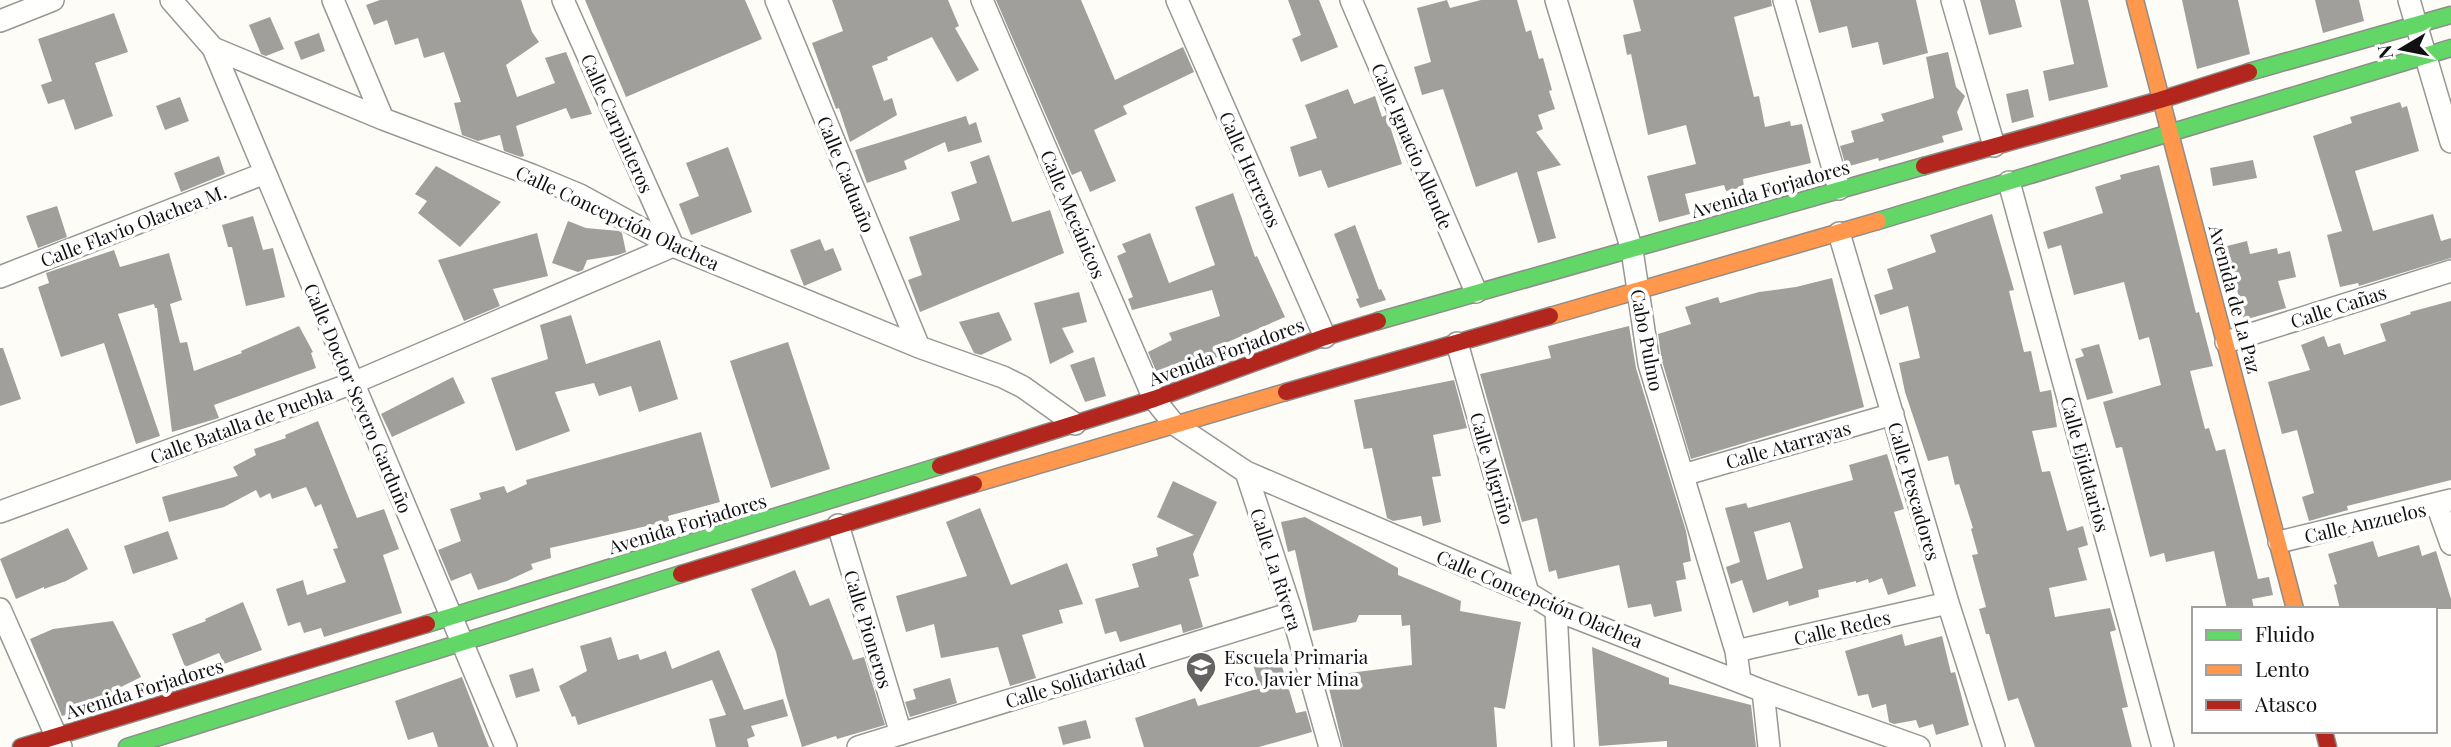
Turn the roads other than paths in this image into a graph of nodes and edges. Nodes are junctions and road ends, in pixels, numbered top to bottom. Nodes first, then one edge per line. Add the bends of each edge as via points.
1 (52, 0) edge
2 (170, 0) edge
3 (333, 0) edge
4 (563, 0) edge
5 (776, 0) edge
6 (982, 0) edge
7 (1177, 0) edge
8 (1351, 0) edge
9 (1556, 0) edge
10 (1784, 0) edge
11 (1952, 0) edge
12 (2135, 0) edge
13 (2409, 0) edge
14 (2451, 15) edge
15 (0, 21) edge
16 (2416, 26) junction
17 (213, 48) junction
18 (2451, 48) edge
19 (2425, 56) junction
20 (2160, 100) junction
21 (383, 120) junction
22 (2170, 134) junction
23 (2451, 142) edge
24 (1994, 146) junction
25 (265, 173) junction
26 (2009, 182) junction
27 (1839, 189) junction
28 (1839, 233) junction
29 (673, 246) junction
30 (1632, 250) junction
31 (2451, 271) edge
32 (0, 277) edge
33 (1637, 291) junction
34 (1476, 292) junction
35 (1325, 337) junction
36 (2226, 342) junction
37 (1457, 343) junction
38 (919, 347) junction
39 (353, 383) junction
40 (1154, 399) junction
41 (1893, 414) junction
42 (1075, 424) junction
43 (1174, 424) junction
44 (1246, 472) junction
45 (1683, 475) junction
46 (2444, 503) edge
47 (0, 512) edge
48 (838, 525) junction
49 (2278, 542) junction
50 (2451, 544) edge
51 (1528, 593) junction
52 (1948, 603) junction
53 (2294, 607) edge
54 (0, 609) edge
55 (1556, 610) junction
56 (1292, 613) junction
57 (452, 618) junction
58 (462, 642) junction
59 (1736, 651) junction
60 (1740, 681) junction
61 (1763, 691) junction
62 (901, 734) junction
63 (59, 742) edge
64 (21, 747) edge
65 (127, 747) edge
66 (506, 747) edge
67 (859, 747) edge
68 (1330, 747) edge
69 (1563, 747) edge
70 (1769, 747) edge
71 (1919, 747) edge
72 (1994, 747) edge
73 (2163, 747) edge

1 - 15 street
2 - 17 street, Calle Concepción Olachea
3 - 21 street
4 - 29 street, Calle Carpinteros
5 - 38 street, Calle Caduaño
6 - 40 street, Calle Mecánicos
7 - 35 street, Calle Herreros
8 - 34 street, Calle Ignacio Allende
9 - 30 street, Cabo Pulmo
10 - 27 street
11 - 24 street
12 - 20 main road, Avenida de La Paz
13 - 16 street
14 - 16 main road, Avenida Forjadores
16 - 19 street
16 - 20 main road, Avenida Forjadores
17 - 21 street, Calle Concepción Olachea
17 - 25 street, Calle Doctor Severo Garduño
18 - 19 main road
19 - 22 main road
19 - 23 street
20 - 22 main road, Avenida de La Paz
20 - 24 main road, Avenida Forjadores
21 - 29 street, Calle Concepción Olachea via 580,195
22 - 26 main road
22 - 36 main road, Avenida de La Paz
24 - 27 main road, Avenida Forjadores
25 - 32 street, Calle Flavio Olachea M.
25 - 39 street, Calle Doctor Severo Garduño
26 - 28 main road
26 - 73 street, Calle Ejidatarios
27 - 30 main road, Avenida Forjadores
28 - 33 main road
28 - 41 street, Calle Pescadores
29 - 38 street, Calle Concepción Olachea
29 - 39 street, Calle Batalla de Puebla
30 - 33 street, Cabo Pulmo
30 - 34 main road, Avenida Forjadores
31 - 36 street, Calle Cañas
33 - 37 main road
33 - 45 street, Cabo Pulmo via 1649,364
34 - 35 main road, Avenida Forjadores
35 - 40 main road, Avenida Forjadores
36 - 49 main road, Avenida de La Paz
37 - 43 main road
37 - 51 street, Calle Migriño
38 - 42 street, Calle Concepción Olachea via 1003,377
39 - 47 street, Calle Batalla de Puebla
39 - 57 street, Calle Doctor Severo Garduño
40 - 42 main road, Avenida Forjadores
40 - 43 street, Calle Mecánicos
41 - 45 street, Calle Atarrayas
41 - 52 street, Calle Pescadores
42 - 57 main road, Avenida Forjadores
43 - 44 street, Calle Concepción Olachea
43 - 48 main road
44 - 51 street, Calle Concepción Olachea
44 - 56 street, Calle La Rivera
45 - 59 street, Cabo Pulmo
46 - 49 street, Calle Anzuelos
46 - 50 street
48 - 58 main road
48 - 62 street, Calle Pioneros
49 - 53 main road, Avenida de La Paz
51 - 55 street, Calle Concepción Olachea
52 - 59 street, Calle Redes
52 - 72 street, Calle Pescadores
54 - 63 street
55 - 60 street, Calle Concepción Olachea
55 - 69 street
56 - 62 street, Calle Solidaridad
56 - 68 street, Calle La Rivera
57 - 58 street, Calle Doctor Severo Garduño
57 - 63 main road, Avenida Forjadores
58 - 65 main road
58 - 66 street, Calle Doctor Severo Garduño
59 - 60 street, Cabo Pulmo
60 - 61 street, Calle Concepción Olachea
61 - 70 street
61 - 71 street, Calle Concepción Olachea
62 - 67 street, Calle Solidaridad
63 - 64 main road, Avenida Forjadores

